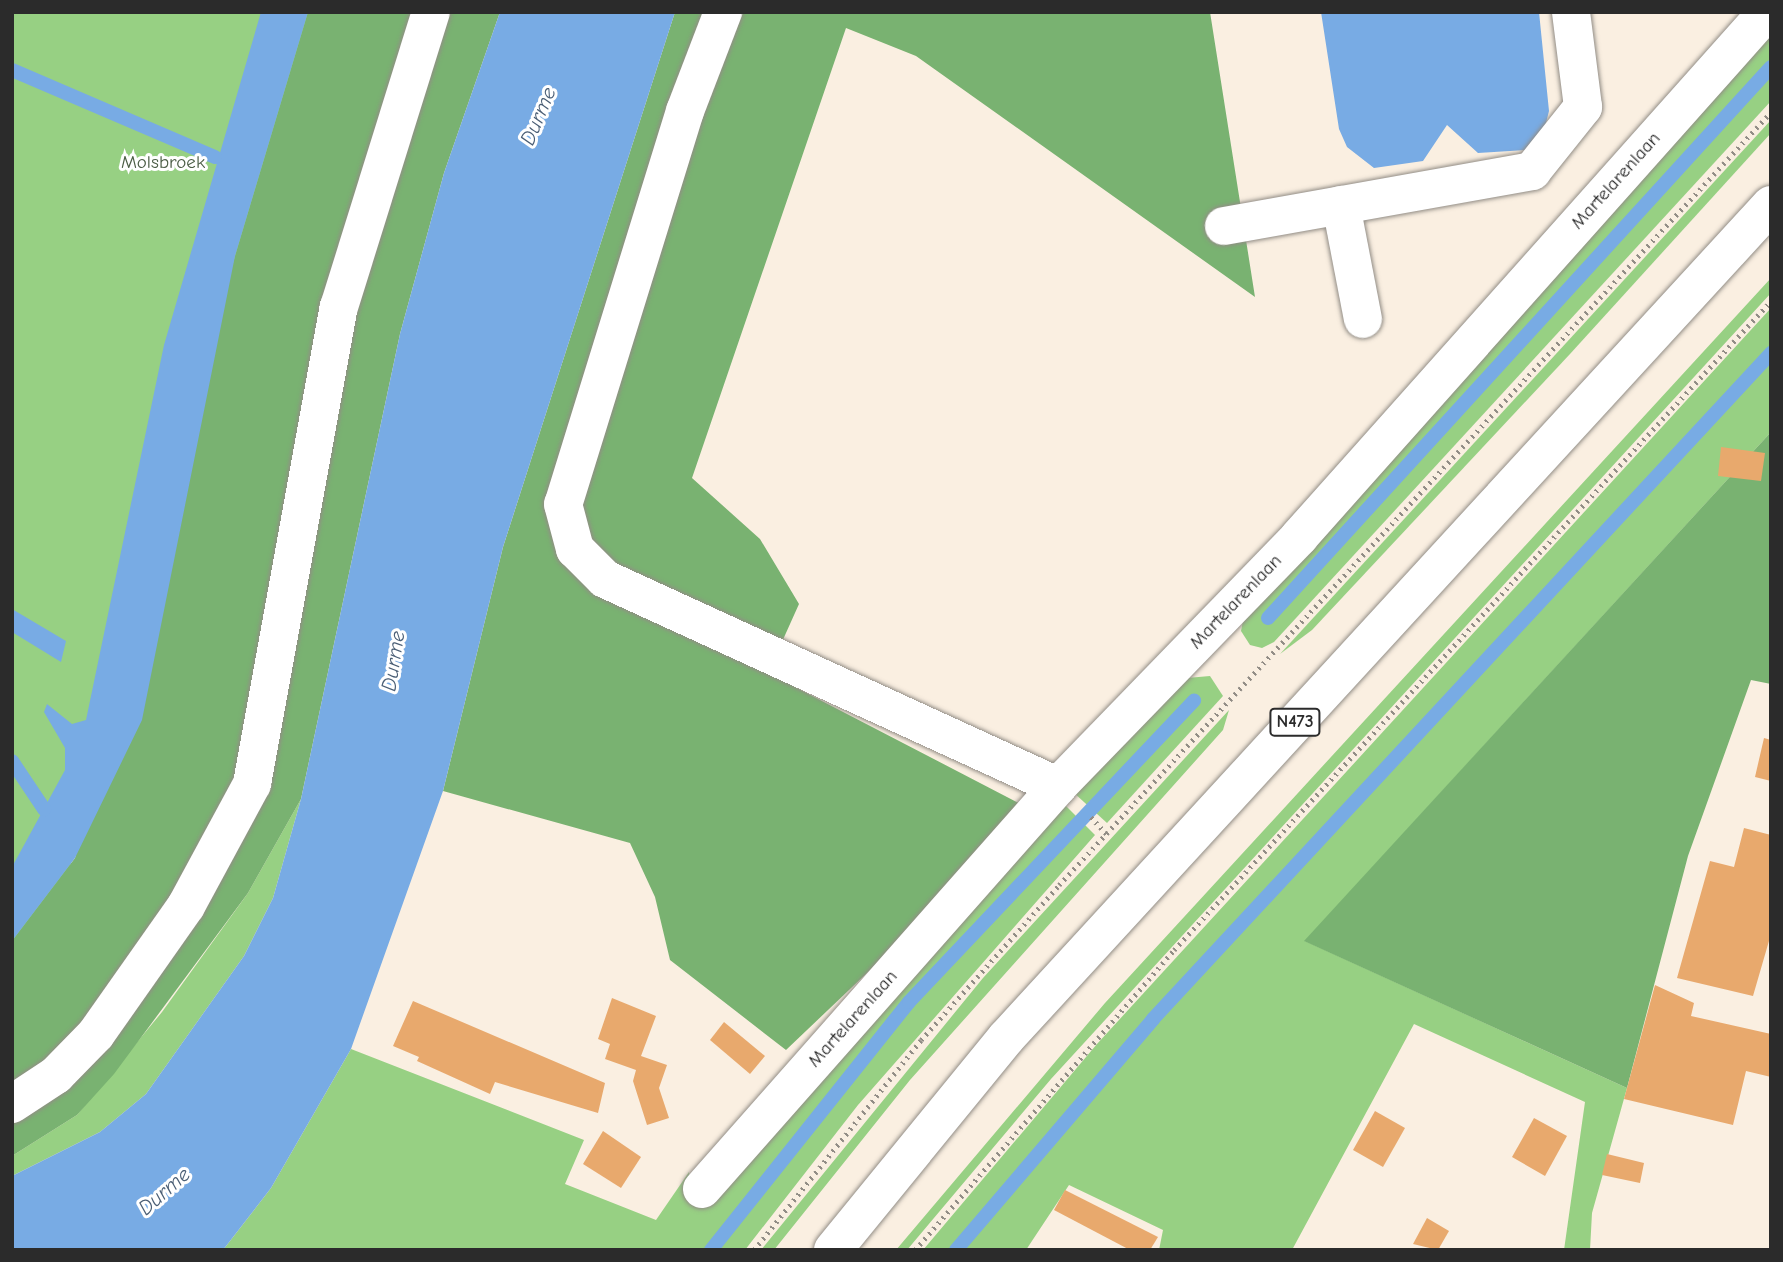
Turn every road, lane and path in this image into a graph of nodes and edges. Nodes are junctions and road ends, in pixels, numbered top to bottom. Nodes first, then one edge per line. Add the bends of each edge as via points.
1 (431, 12) edge
2 (723, 12) edge
3 (1572, 12) edge
4 (1767, 12) edge
5 (1771, 112) edge
6 (1341, 205) junction
7 (1771, 205) edge
8 (1224, 226) dead end
9 (1771, 301) edge
10 (1363, 319) dead end
11 (1058, 786) junction
12 (1100, 826) dead end
13 (1107, 834) junction
14 (12, 1104) edge
15 (702, 1189) dead end
16 (754, 1250) edge
17 (833, 1250) edge
18 (915, 1250) edge

1 - 14 street via 339,307 252,784 186,906 96,1034 56,1075
2 - 11 street via 681,124 563,504 575,549 605,579
3 - 6 street via 1583,107 1532,172
4 - 11 street, Martelarenlaan via 1299,537
5 - 13 path
6 - 8 street
6 - 10 street
7 - 17 street, N473 via 1006,1038
9 - 18 path via 1174,950
11 - 15 street, Martelarenlaan
12 - 13 path
13 - 16 path via 921,1040

